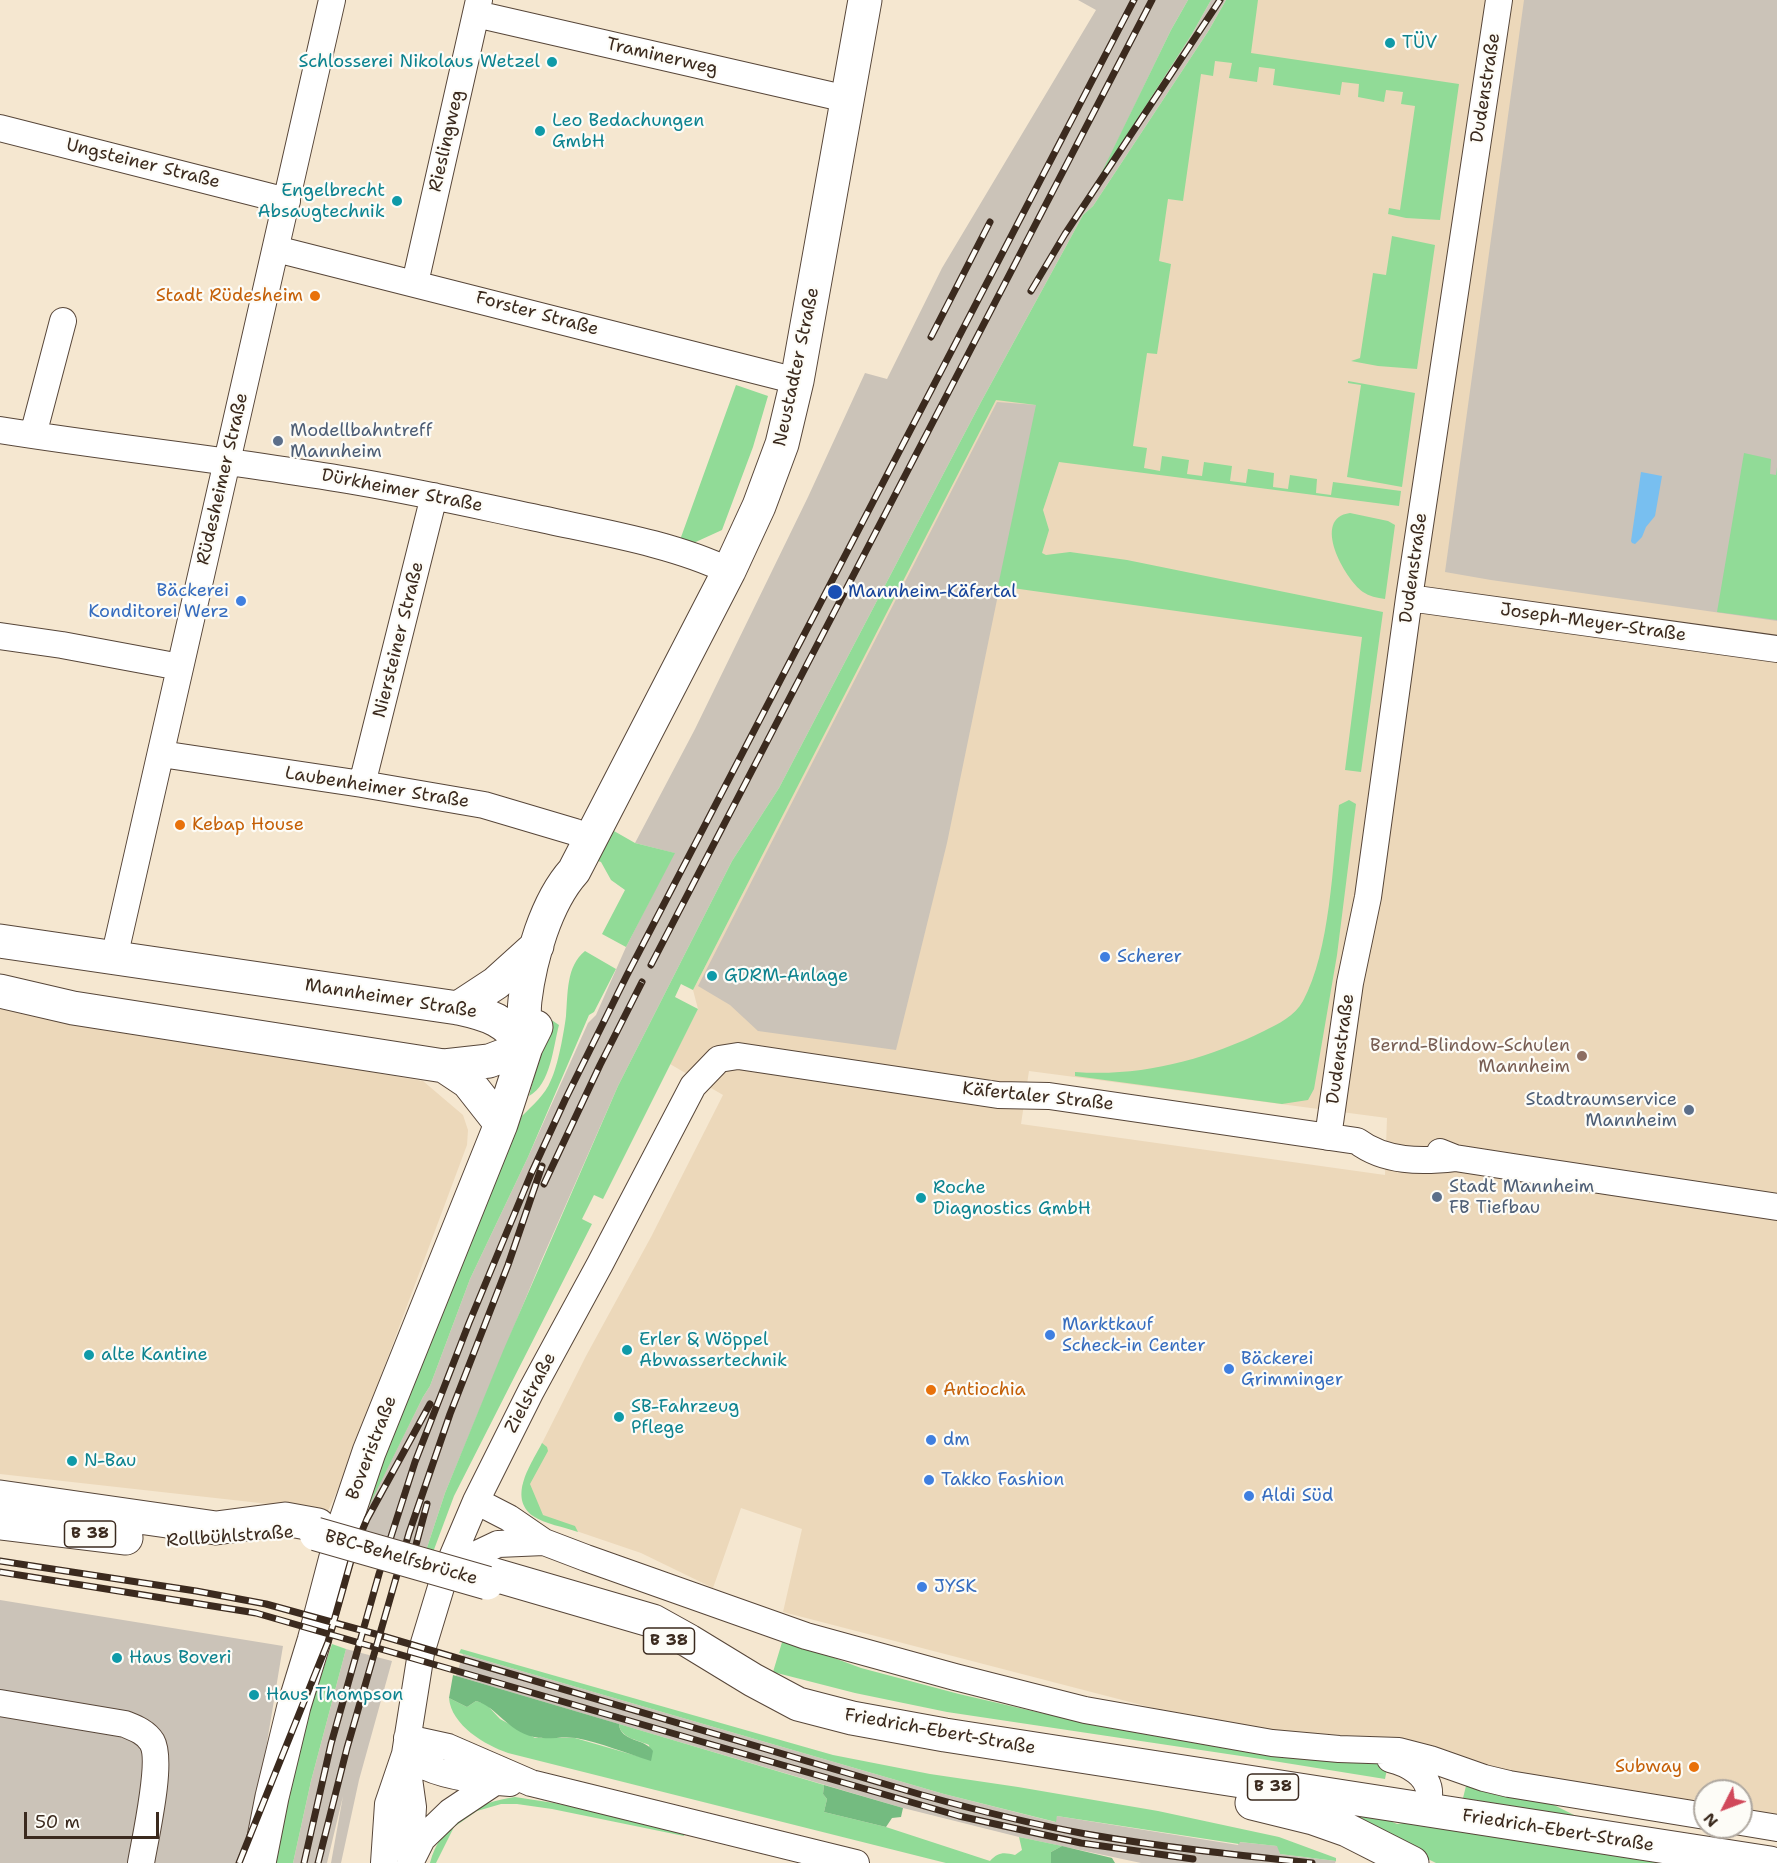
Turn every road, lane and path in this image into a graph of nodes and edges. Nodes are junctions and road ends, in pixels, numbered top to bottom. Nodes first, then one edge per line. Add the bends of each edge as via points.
1 (332, 0) edge
2 (865, 0) edge
3 (1499, 0) edge
4 (478, 7) edge
5 (847, 99) junction
6 (0, 128) edge
7 (287, 201) junction
8 (276, 249) junction
9 (415, 282) junction
10 (63, 321) dead end
11 (797, 381) junction
12 (0, 430) edge
13 (33, 435) junction
14 (227, 462) junction
15 (434, 496) junction
16 (729, 571) junction
17 (1409, 598) junction
18 (0, 636) edge
19 (1777, 649) edge
20 (180, 667) junction
21 (161, 754) junction
22 (362, 784) junction
23 (589, 839) junction
24 (574, 871) junction
25 (0, 941) edge
26 (537, 946) junction
27 (114, 958) junction
28 (0, 991) edge
29 (458, 1008) junction
30 (526, 1047) junction
31 (718, 1059) joint
32 (444, 1066) junction
33 (501, 1124) junction
34 (1328, 1137) junction
35 (1777, 1207) edge
36 (0, 1497) edge
37 (472, 1509) junction
38 (0, 1523) edge
39 (317, 1530) junction
40 (544, 1542) junction
41 (491, 1567) junction
42 (445, 1574) junction
43 (0, 1703) edge
44 (406, 1746) junction
45 (1364, 1751) junction
46 (495, 1782) junction
47 (531, 1783) junction
48 (1559, 1791) junction
49 (1417, 1809) junction
50 (1693, 1814) edge
51 (1753, 1824) edge
52 (1777, 1828) edge
53 (1614, 1839) junction
54 (1401, 1859) edge
55 (141, 1863) edge
56 (259, 1863) edge
57 (384, 1863) edge
58 (410, 1863) edge
59 (856, 1863) edge
60 (1770, 1863) edge

1 - 7 street, Rüdesheimer Straße
2 - 5 main road, Neustadter Straße
3 - 17 street, Dudenstraße
4 - 5 street, Traminerweg
4 - 9 street, Rieslingweg
5 - 11 main road, Neustadter Straße
6 - 7 street, Ungsteiner Straße
7 - 8 street, Rüdesheimer Straße
8 - 9 street, Forster Straße
8 - 14 street, Rüdesheimer Straße
9 - 11 street, Forster Straße
10 - 13 street
11 - 16 main road, Neustadter Straße via 782,444
12 - 13 street, Dürkheimer Straße
13 - 14 street, Dürkheimer Straße
14 - 15 street, Dürkheimer Straße
14 - 20 street, Rüdesheimer Straße
15 - 16 street, Dürkheimer Straße via 619,536
15 - 22 street, Niersteiner Straße
16 - 23 main road, Neustadter Straße
17 - 19 street, Joseph-Meyer-Straße
17 - 34 street, Dudenstraße via 1368,897 1350,983
18 - 20 street
20 - 21 street, Rüdesheimer Straße
21 - 22 street, Laubenheimer Straße
21 - 27 street, Rüdesheimer Straße
22 - 23 street, Laubenheimer Straße via 484,805
23 - 24 main road, Neustadter Straße
24 - 26 main road, Neustadter Straße via 561,888
24 - 30 main road, Neustadter Straße via 544,1006
25 - 27 main road, Mannheimer Straße
26 - 29 main road via 495,983
26 - 30 main road, Neustadter Straße via 524,1001
27 - 29 main road, Mannheimer Straße
28 - 32 main road via 73,1008
29 - 30 main road, Mannheimer Straße via 496,1019 515,1032
29 - 32 main road via 470,1025 470,1038
30 - 32 main road via 489,1062
30 - 33 main road, Boveristraße
31 - 34 street, Käfertaler Straße via 738,1056 998,1095 1049,1096
31 - 37 street, Zielstraße via 693,1086
32 - 33 main road via 468,1082
33 - 56 main road, Boveristraße via 369,1452 345,1523 294,1706
34 - 35 street, Käfertaler Straße via 1356,1141 1378,1154 1419,1161 1455,1158
36 - 39 main road, Rollbühlstraße / B 38 via 216,1528 285,1519
37 - 40 street via 509,1518
37 - 41 street, Friedrich-Ebert-Straße
37 - 42 street, Zielstraße
38 - 39 main road, Rollbühlstraße / B 38 via 180,1544 268,1530
39 - 41 main road, BBC-Behelfsbrücke / B 38, bridge
40 - 41 street
40 - 45 street via 806,1636 1085,1710 1272,1743
41 - 42 street via 479,1553
41 - 49 main road, Friedrich-Ebert-Straße / B 38 via 653,1621 798,1704 945,1735
41 - 54 main road, Friedrich-Ebert-Straße / B 38 via 669,1641 838,1732 1274,1808 1347,1830
42 - 44 street, Zielstraße via 421,1653
43 - 55 street via 125,1724 141,1730 153,1743 154,1784
44 - 46 street via 426,1767
44 - 47 street via 448,1747
44 - 57 street, Zielstraße via 388,1804
44 - 58 street, Zielstraße via 413,1807
45 - 48 street via 1399,1751 1484,1778
45 - 49 street via 1401,1762 1425,1779 1427,1800
46 - 47 street
46 - 58 street via 450,1812 422,1839
47 - 59 street
48 - 50 street
48 - 53 street via 1599,1820
49 - 53 main road, Friedrich-Ebert-Straße / B 38
51 - 52 street
53 - 60 main road, Friedrich-Ebert-Straße / B 38

